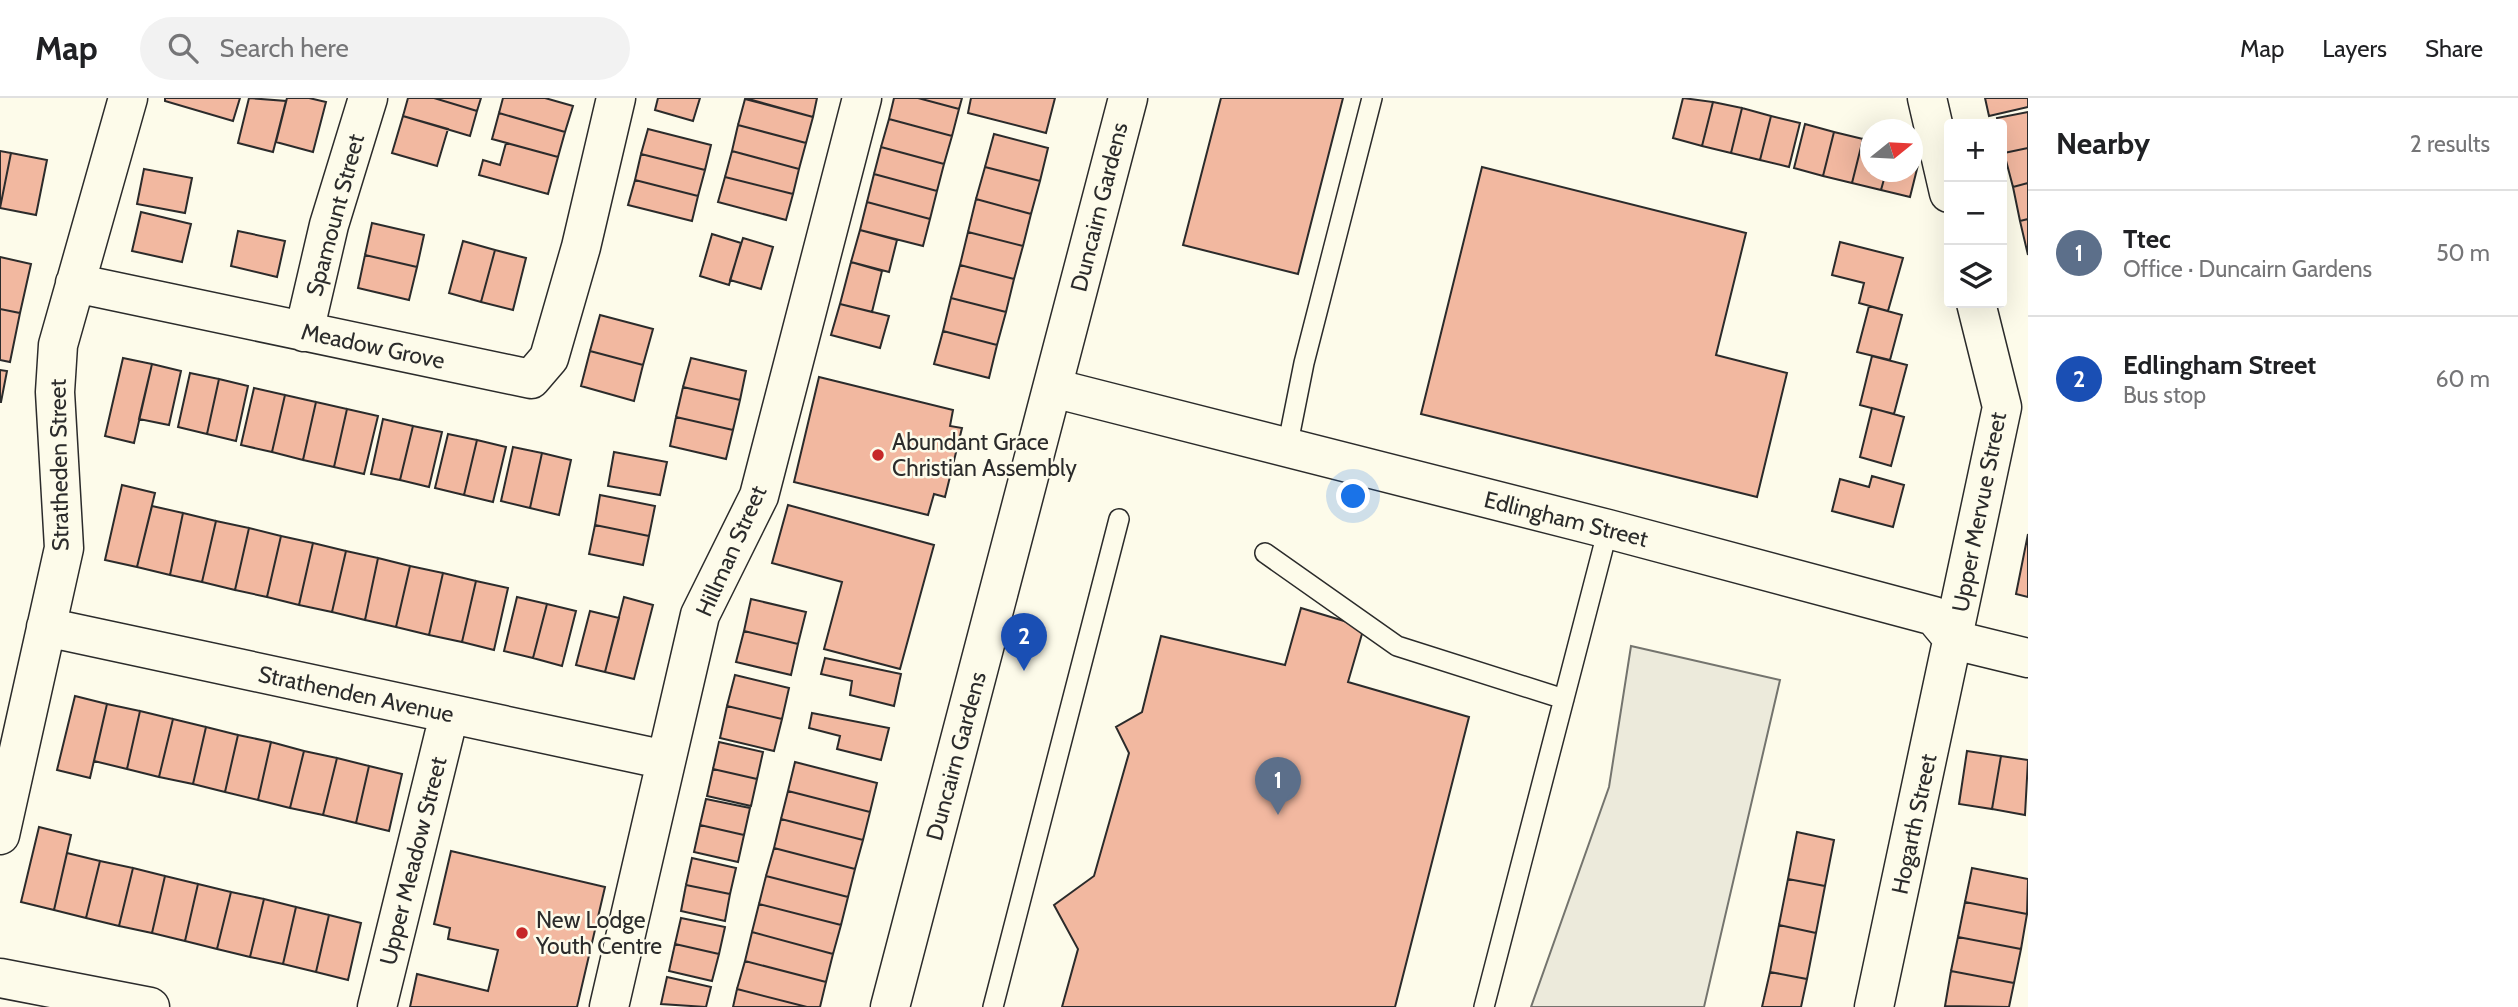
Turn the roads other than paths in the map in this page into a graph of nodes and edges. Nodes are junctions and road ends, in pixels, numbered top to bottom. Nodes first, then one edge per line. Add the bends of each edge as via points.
1 (128, 98) edge
2 (368, 98) edge
3 (615, 98) edge
4 (862, 98) edge
5 (1128, 98) edge
6 (1372, 98) edge
7 (1927, 98) edge
8 (1946, 182) edge
9 (75, 283) junction
10 (1977, 308) edge
11 (304, 332) junction
12 (1053, 388) junction
13 (1287, 448) junction
14 (1119, 519) dead end
15 (1608, 529) junction
16 (1265, 553) dead end
17 (46, 627) junction
18 (1954, 640) junction
19 (2028, 658) edge
20 (1564, 699) junction
21 (449, 715) junction
22 (666, 760) junction
23 (0, 835) edge
24 (0, 978) edge
25 (150, 1007) edge
26 (377, 1007) edge
27 (609, 1007) edge
28 (890, 1007) edge
29 (993, 1007) edge
30 (1484, 1007) edge
31 (1874, 1007) edge

1 - 9 street, Stratheden Street
2 - 11 street, Spamount Street via 329,225
3 - 11 street, Meadow Grove via 581,247 549,358 531,379
4 - 22 street, Hillman Street via 759,496 700,615
5 - 12 street, Duncairn Gardens
6 - 13 lane via 1304,363
7 - 8 street
9 - 11 street, Meadow Grove
9 - 17 street, Stratheden Street via 58,345 55,392 64,548
10 - 18 street, Upper Mervue Street via 2002,407
12 - 13 street, Edlingham Street
12 - 28 street, Duncairn Gardens
13 - 15 street, Edlingham Street
14 - 29 lane
15 - 18 street, Edlingham Street via 1934,616
15 - 20 lane
16 - 20 lane via 1397,646
17 - 21 street, Strathenden Avenue
17 - 23 street, Stratheden Street
18 - 19 street
18 - 31 street, Hogarth Street
20 - 30 lane
21 - 22 street, Strathenden Avenue
21 - 26 street, Upper Meadow Street
22 - 27 street, Hillman Street
24 - 25 street

